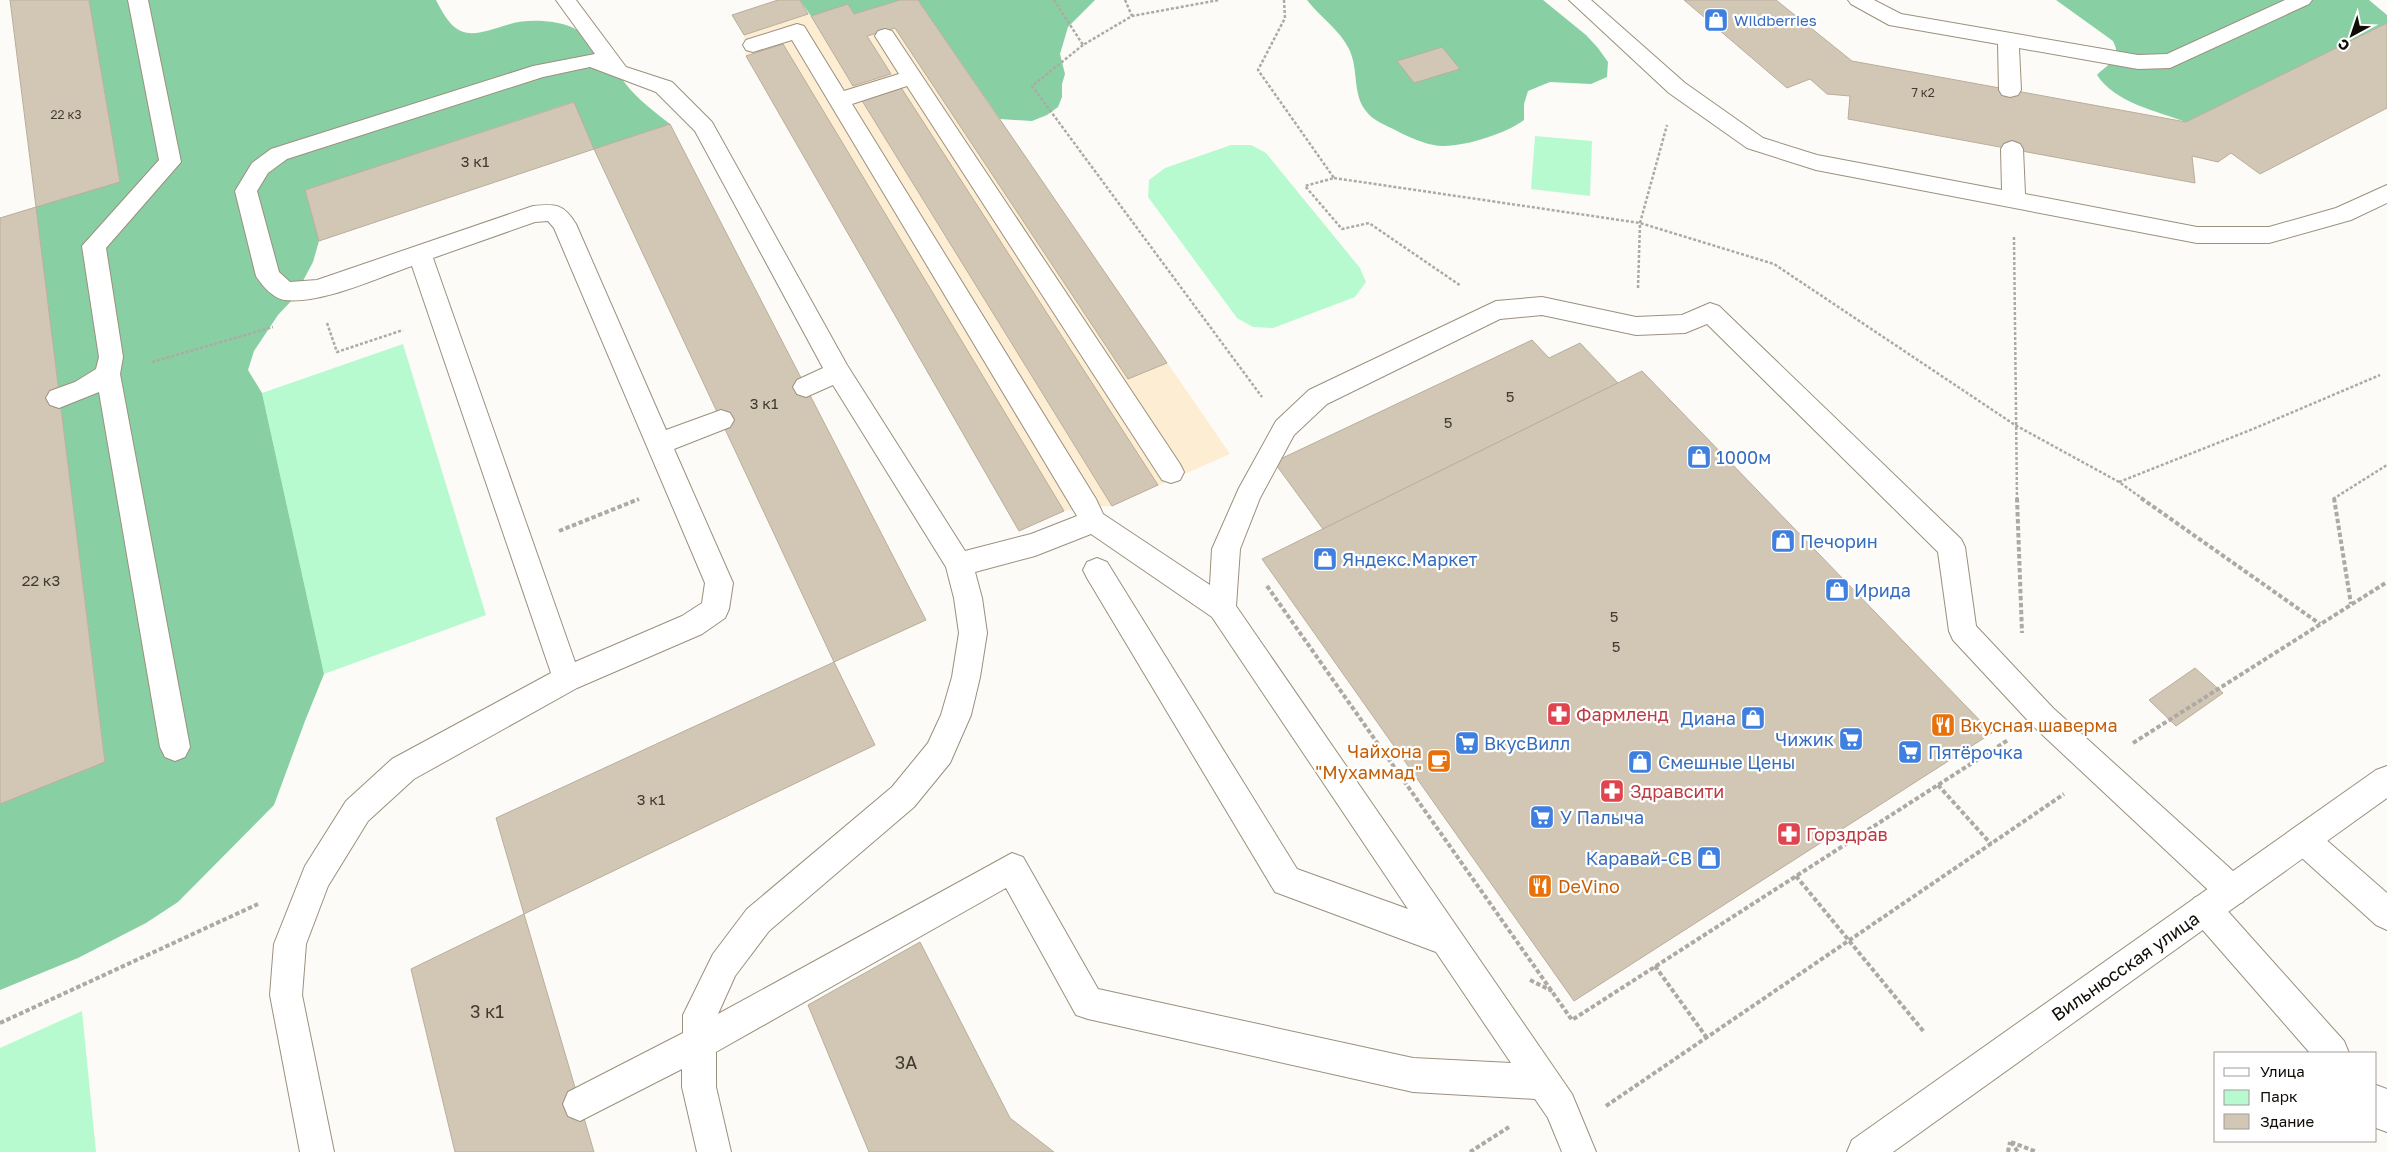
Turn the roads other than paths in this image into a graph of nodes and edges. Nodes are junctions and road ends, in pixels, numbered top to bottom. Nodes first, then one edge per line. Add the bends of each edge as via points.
1 (138, 0) edge
2 (566, 0) edge
3 (1579, 0) edge
4 (1858, 0) edge
5 (2302, 0) edge
6 (885, 36) dead end
7 (2008, 38) junction
8 (753, 45) dead end
9 (619, 72) junction
10 (911, 77) junction
11 (2010, 90) dead end
12 (840, 100) junction
13 (2012, 149) dead end
14 (2387, 193) edge
15 (2014, 200) junction
16 (420, 254) junction
17 (838, 372) junction
18 (108, 374) junction
19 (806, 387) dead end
20 (59, 398) dead end
21 (721, 420) dead end
22 (659, 444) junction
23 (1171, 472) dead end
24 (1093, 521) junction
25 (959, 564) junction
26 (1097, 570) dead end
27 (1222, 608) junction
28 (567, 680) junction
29 (175, 746) dead end
30 (2387, 780) edge
31 (2304, 840) junction
32 (2232, 891) junction
33 (2205, 909) junction
34 (2387, 914) edge
35 (1446, 939) junction
36 (699, 1043) junction
37 (2331, 1052) edge
38 (1551, 1094) junction
39 (2377, 1103) edge
40 (580, 1104) dead end
41 (2387, 1115) edge
42 (317, 1152) edge
43 (714, 1152) edge
44 (1579, 1152) edge
45 (1864, 1152) edge

1 - 18 street via 170,162 94,246 111,357
2 - 9 street
3 - 15 street via 1677,88 1755,143 1816,162
4 - 7 street via 1896,20
5 - 7 street via 2170,61 2138,62
6 - 10 street
7 - 11 street
8 - 12 street via 797,31
9 - 16 street via 592,60 540,71 279,154 260,168 246,191 268,276 285,291 318,289
9 - 17 street via 664,87 704,127
10 - 12 street
10 - 23 street
12 - 24 street
13 - 15 street
14 - 15 street via 2344,214 2269,235 2198,235
16 - 22 street via 533,214 553,212 564,224
16 - 28 street
17 - 19 street
17 - 25 street
18 - 20 street via 84,389
18 - 29 street
21 - 22 street
22 - 28 street via 719,583 715,609 692,625
24 - 25 street via 1035,545
24 - 27 street
25 - 36 street via 973,633 956,714 939,753 903,797 758,920 724,965 700,1015
26 - 35 street via 1286,881
27 - 32 street via 1226,549 1248,496 1285,428 1318,398 1496,310 1542,306 1636,326 1685,324 1710,312 1951,547 1963,631 2095,767
27 - 35 street
28 - 42 street via 403,769 357,811 316,877 290,944 286,995
30 - 31 street, Вильнюсская улица
31 - 32 street, Вильнюсская улица
31 - 34 street
32 - 33 street, Вильнюсская улица
33 - 37 street
33 - 45 street, Вильнюсская улица
35 - 38 street
36 - 38 street via 1012,868 1088,1003 1413,1075
36 - 40 street
36 - 43 street via 699,1087
38 - 44 street
39 - 41 street

